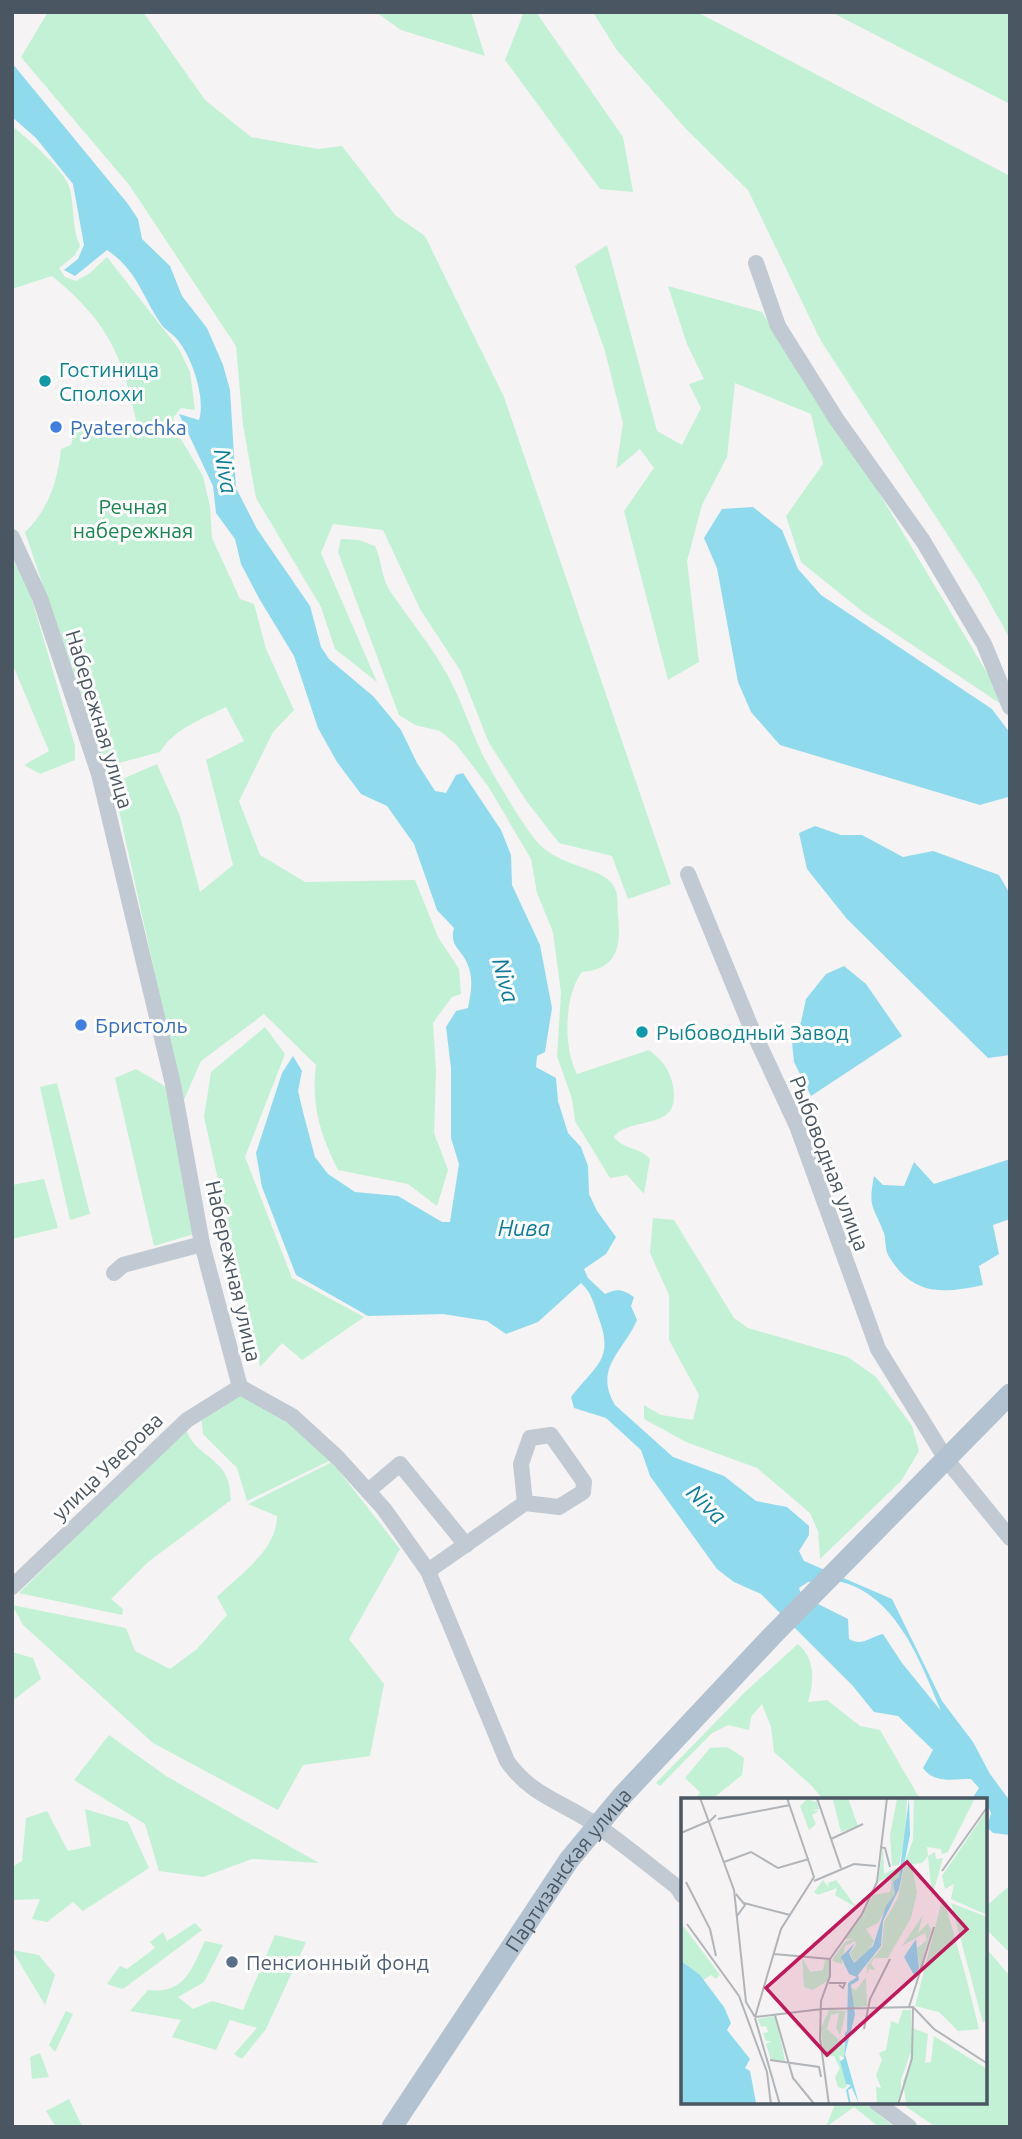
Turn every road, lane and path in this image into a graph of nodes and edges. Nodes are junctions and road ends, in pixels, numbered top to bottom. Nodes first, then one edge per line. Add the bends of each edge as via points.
1 (756, 263) dead end
2 (12, 537) edge
3 (1010, 707) edge
4 (688, 874) dead end
5 (202, 1244) junction
6 (114, 1273) dead end
7 (240, 1387) junction
8 (1010, 1394) edge
9 (946, 1459) junction
10 (368, 1491) junction
11 (525, 1503) junction
12 (1010, 1538) edge
13 (466, 1545) junction
14 (428, 1572) junction
15 (12, 1587) edge
16 (597, 1825) junction
17 (681, 1893) edge
18 (879, 2104) edge
19 (392, 2127) edge
20 (909, 2127) edge

1 - 3 street via 778,326 837,420 923,541 984,644
2 - 5 street, Набережная улица via 40,598 99,774 173,1084
4 - 9 street, Рыбоводная улица via 797,1126 878,1349
5 - 6 street via 123,1265
5 - 7 street, Набережная улица
7 - 10 street, Набережная улица via 292,1416
7 - 15 street, улица Уверова via 187,1420
8 - 9 main road, Партизанская улица
9 - 12 street, Рыбоводная улица
9 - 16 main road, Партизанская улица via 771,1637
10 - 13 street via 400,1464
10 - 14 street, Набережная улица
11 - 11 street via 521,1464 530,1438 551,1435 584,1482 583,1492 559,1507
11 - 13 street
13 - 14 street
14 - 16 street, Набережная улица via 507,1762 534,1792
16 - 17 street, Набережная улица
16 - 19 main road, Партизанская улица via 569,1860
18 - 20 street

